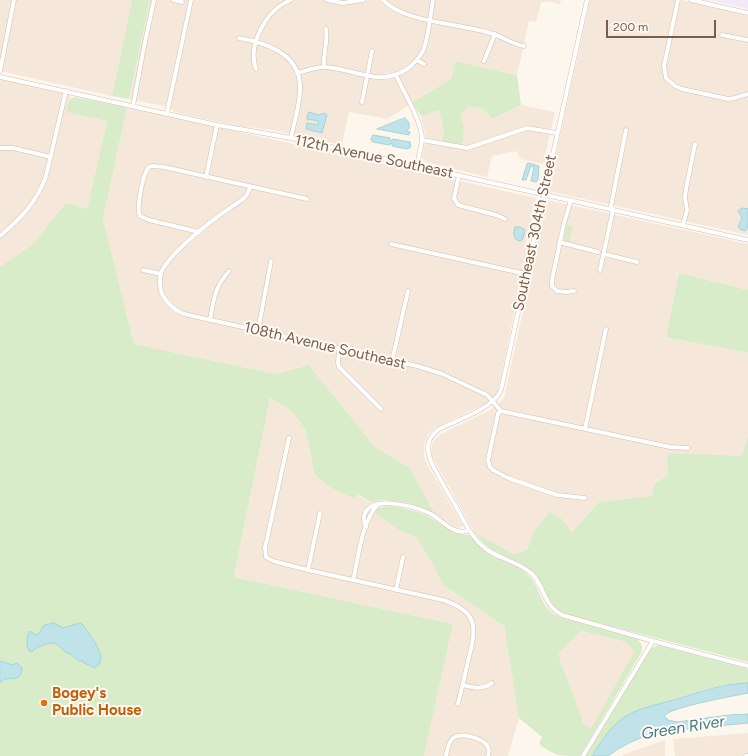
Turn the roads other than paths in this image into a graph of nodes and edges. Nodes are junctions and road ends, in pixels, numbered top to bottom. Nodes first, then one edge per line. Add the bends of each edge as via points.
1 (14, 0) edge
2 (154, 0) edge
3 (173, 0) edge
4 (191, 0) edge
5 (291, 0) edge
6 (327, 0) edge
7 (362, 0) edge
8 (383, 0) edge
9 (434, 0) edge
10 (587, 0) edge
11 (678, 0) edge
12 (691, 0) edge
13 (333, 1) edge
14 (182, 2) dead end
15 (748, 14) edge
16 (429, 20) junction
17 (326, 29) dead end
18 (495, 34) junction
19 (722, 35) dead end
20 (239, 38) dead end
21 (748, 40) edge
22 (256, 41) junction
23 (524, 46) dead end
24 (372, 51) dead end
25 (417, 60) junction
26 (484, 61) dead end
27 (424, 64) dead end
28 (324, 68) junction
29 (256, 70) dead end
30 (0, 71) edge
31 (298, 73) junction
32 (396, 75) junction
33 (0, 77) edge
34 (367, 77) junction
35 (66, 91) junction
36 (747, 96) edge
37 (362, 102) dead end
38 (133, 106) junction
39 (167, 113) junction
40 (217, 125) junction
41 (626, 130) dead end
42 (557, 133) junction
43 (291, 138) junction
44 (422, 140) junction
45 (695, 144) dead end
46 (0, 148) edge
47 (51, 157) junction
48 (417, 166) junction
49 (458, 175) junction
50 (206, 177) junction
51 (250, 187) junction
52 (543, 194) junction
53 (307, 199) dead end
54 (572, 200) junction
55 (613, 210) junction
56 (505, 219) dead end
57 (683, 225) junction
58 (199, 232) junction
59 (0, 236) edge
60 (748, 240) edge
61 (559, 242) junction
62 (391, 244) dead end
63 (598, 252) dead end
64 (604, 254) junction
65 (271, 261) dead end
66 (637, 262) dead end
67 (143, 270) dead end
68 (600, 270) dead end
69 (229, 271) dead end
70 (161, 274) junction
71 (526, 274) junction
72 (408, 291) dead end
73 (574, 291) dead end
74 (210, 320) junction
75 (606, 329) dead end
76 (258, 331) junction
77 (339, 349) junction
78 (392, 361) junction
79 (493, 402) junction
80 (381, 409) dead end
81 (501, 411) junction
82 (585, 429) junction
83 (289, 438) dead end
84 (688, 448) dead end
85 (585, 498) dead end
86 (378, 504) junction
87 (320, 513) dead end
88 (366, 527) junction
89 (469, 530) junction
90 (403, 557) dead end
91 (308, 570) junction
92 (353, 580) junction
93 (396, 590) junction
94 (653, 641) junction
95 (748, 666) edge
96 (492, 683) dead end
97 (462, 685) junction
98 (458, 704) dead end
99 (446, 756) edge
100 (488, 756) edge
101 (583, 756) edge

1 - 30 street
2 - 38 street
3 - 14 street
4 - 39 street
5 - 22 street via 270,14
6 - 13 street
7 - 13 street via 349,3
8 - 16 street via 398,11
9 - 16 street
10 - 42 street, Southeast 304th Street
11 - 36 street via 664,66 666,78 682,89 717,97 728,99
12 - 15 street
16 - 18 street
16 - 25 street via 425,45
17 - 28 street
18 - 23 street
18 - 26 street
19 - 21 street
20 - 22 street
22 - 29 street
22 - 31 street via 283,53
24 - 34 street
25 - 27 street
25 - 32 street
28 - 31 street
28 - 34 street
31 - 43 street via 300,92
32 - 34 street
32 - 44 street via 419,123
33 - 35 street, 112th Avenue Southeast
34 - 37 street
35 - 38 street, 112th Avenue Southeast
35 - 47 street
38 - 39 street, 112th Avenue Southeast
39 - 40 street, 112th Avenue Southeast
40 - 43 street, 112th Avenue Southeast
40 - 50 street
41 - 55 street via 611,206
42 - 44 street via 527,128 467,148
42 - 52 street, Southeast 304th Street
43 - 48 street, 112th Avenue Southeast
44 - 48 street
45 - 57 street via 685,193 687,210
46 - 47 street via 13,148
47 - 59 street via 44,182 34,201 24,215
48 - 49 street, 112th Avenue Southeast
49 - 52 street, 112th Avenue Southeast
49 - 56 street via 455,202 460,206
50 - 51 street
50 - 58 street via 151,166 145,173 138,208 140,216 149,220
51 - 53 street
51 - 58 street via 246,198
52 - 54 street, 112th Avenue Southeast
52 - 71 street, Southeast 304th Street
54 - 55 street, 112th Avenue Southeast
54 - 61 street
55 - 57 street, 112th Avenue Southeast
55 - 64 street
57 - 60 street, 112th Avenue Southeast
58 - 70 street via 171,258
61 - 63 street
61 - 73 street via 552,286 560,292
62 - 71 street
64 - 66 street
64 - 68 street
65 - 76 street
67 - 70 street
69 - 74 street via 215,292
70 - 74 street, 108th Avenue Southeast via 161,291 168,304 177,312
71 - 79 street, Southeast 304th Street via 500,394
72 - 78 street
74 - 76 street, 108th Avenue Southeast
75 - 82 street
76 - 77 street, 108th Avenue Southeast
77 - 78 street, 108th Avenue Southeast
77 - 80 street via 339,367
78 - 79 street, 108th Avenue Southeast via 440,373 487,395
79 - 81 street
79 - 89 street via 439,429 432,434 428,444 428,455 432,464
81 - 82 street
81 - 85 street via 498,414 488,460 490,467 508,478 557,495
82 - 84 street
83 - 91 street via 265,554 267,559
86 - 88 street via 371,513
86 - 88 street via 367,510 364,518
86 - 89 street via 416,508 454,529 465,532
87 - 91 street
88 - 92 street
89 - 94 street via 486,549 531,573 555,611
90 - 93 street
91 - 92 street
92 - 93 street
93 - 97 street via 433,598 465,610 471,620 474,637
94 - 95 street
94 - 101 street
96 - 97 street via 479,688
97 - 98 street
99 - 100 street via 448,746 457,736 483,741 489,750

